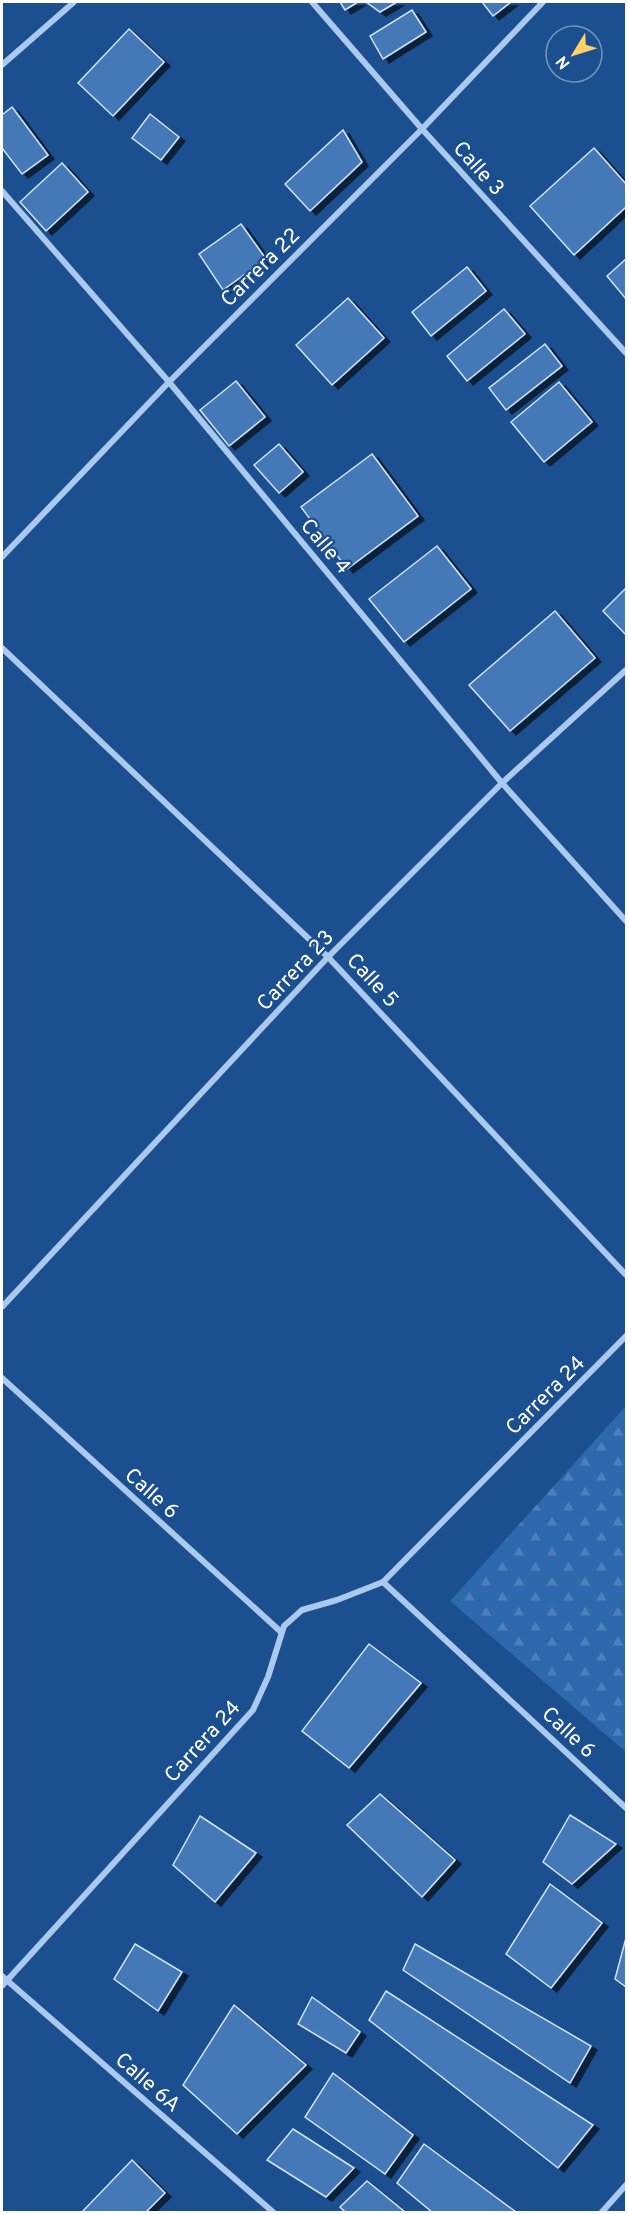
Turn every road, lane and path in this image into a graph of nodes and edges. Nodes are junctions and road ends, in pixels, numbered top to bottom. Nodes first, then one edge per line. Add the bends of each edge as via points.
1 (74, 2) edge
2 (312, 2) edge
3 (543, 2) edge
4 (2, 65) edge
5 (422, 129) junction
6 (2, 191) edge
7 (625, 349) edge
8 (169, 382) junction
9 (2, 557) edge
10 (2, 648) edge
11 (627, 670) edge
12 (502, 783) junction
13 (627, 921) edge
14 (328, 957) junction
15 (627, 1275) edge
16 (2, 1307) edge
17 (627, 1335) edge
18 (2, 1378) edge
19 (383, 1582) junction
20 (281, 1632) junction
21 (627, 1808) edge
22 (3, 1981) edge
23 (627, 2185) edge
24 (273, 2212) edge
25 (602, 2212) edge

1 - 4 street
2 - 5 street, Calle 3
3 - 5 street, Carrera 22
5 - 7 street, Calle 3
5 - 8 street, Carrera 22
6 - 8 street, Calle 4
8 - 9 street, Carrera 22
8 - 12 street, Calle 4
10 - 14 street, Calle 5
11 - 12 street, Carrera 23
12 - 13 street, Calle 4
12 - 14 street, Carrera 23
14 - 15 street, Calle 5
14 - 16 street, Carrera 23
17 - 19 street, Carrera 24
18 - 20 street, Calle 6
19 - 20 street, Carrera 24 via 302,1610
19 - 21 street, Calle 6
20 - 22 street, Carrera 24 via 253,1710
22 - 24 street, Calle 6A
23 - 25 street

